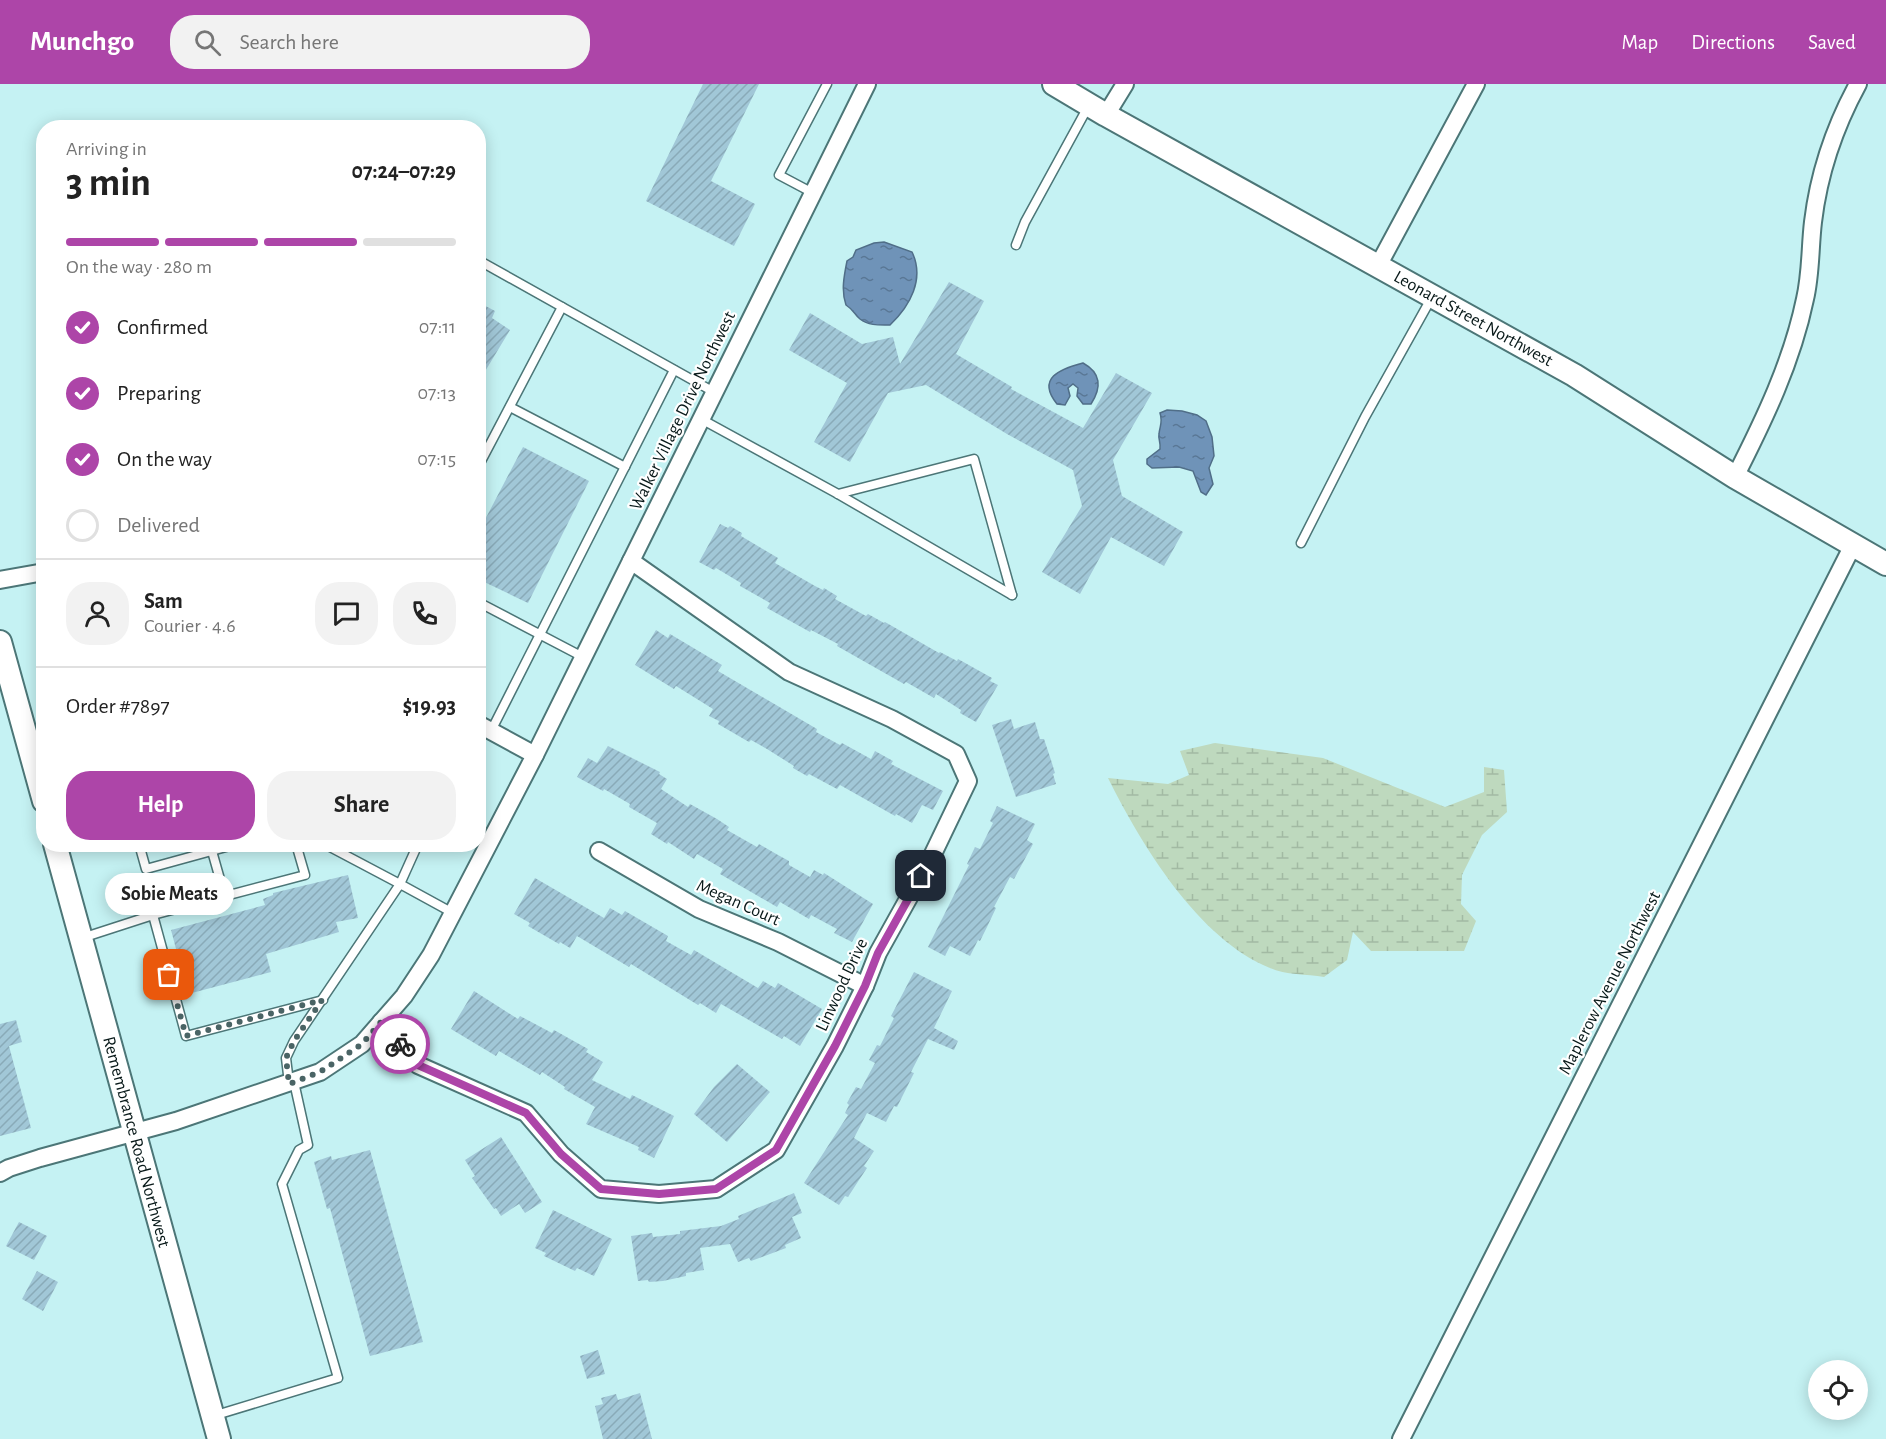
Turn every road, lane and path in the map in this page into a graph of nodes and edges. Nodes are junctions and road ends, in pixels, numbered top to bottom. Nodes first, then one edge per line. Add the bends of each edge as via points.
1 (827, 84) edge
2 (867, 84) edge
3 (1054, 84) edge
4 (1125, 84) edge
5 (1476, 84) edge
6 (1858, 84) edge
7 (1098, 110) junction
8 (813, 193) junction
9 (1016, 245) dead end
10 (486, 265) edge
11 (1378, 266) junction
12 (1432, 296) junction
13 (562, 308) junction
14 (674, 370) junction
15 (714, 392) junction
16 (510, 407) junction
17 (701, 419) junction
18 (486, 452) edge
19 (625, 467) junction
20 (1735, 477) junction
21 (838, 494) junction
22 (1301, 543) dead end
23 (1854, 545) junction
24 (631, 561) junction
25 (1886, 564) edge
26 (36, 573) edge
27 (0, 580) edge
28 (486, 606) edge
29 (539, 634) junction
30 (0, 642) edge
31 (583, 657) junction
32 (486, 726) edge
33 (486, 729) edge
34 (535, 755) junction
35 (36, 770) edge
36 (486, 849) edge
37 (600, 850) dead end
38 (57, 852) edge
39 (141, 852) edge
40 (199, 852) edge
41 (212, 852) edge
42 (298, 852) edge
43 (339, 852) edge
44 (414, 852) edge
45 (485, 852) edge
46 (400, 884) junction
47 (225, 897) junction
48 (453, 913) junction
49 (153, 915) junction
50 (80, 938) junction
51 (865, 986) junction
52 (322, 1000) junction
53 (381, 1022) junction
54 (291, 1083) junction
55 (133, 1134) junction
56 (0, 1173) edge
57 (212, 1416) junction
58 (219, 1439) edge
59 (1401, 1439) edge

1 - 8 lane via 779,175
2 - 8 street, Walker Village Drive Northwest
3 - 7 main road, Leonard Street Northwest
4 - 7 street
5 - 11 street
6 - 20 street via 1840,117 1823,166 1797,336 1782,378
7 - 9 lane via 1025,222
7 - 11 main road, Leonard Street Northwest
8 - 15 street, Walker Village Drive Northwest
10 - 13 lane
11 - 12 main road, Leonard Street Northwest
12 - 20 main road, Leonard Street Northwest via 1575,375
12 - 22 lane
13 - 14 lane
13 - 16 lane
14 - 15 lane
14 - 19 lane
15 - 17 street, Walker Village Drive Northwest
16 - 18 lane
16 - 19 lane
17 - 21 lane
17 - 24 street, Walker Village Drive Northwest
19 - 29 lane
20 - 23 main road, Leonard Street Northwest
21 - 21 lane via 971,572 1012,595 974,459
23 - 25 main road, Leonard Street Northwest
23 - 59 street, Maplerow Avenue Northwest
24 - 31 street, Walker Village Drive Northwest
24 - 51 street, Linwood Drive via 789,672 892,719 956,754 968,781 878,953
26 - 27 street
28 - 29 lane
29 - 31 lane
29 - 32 lane
30 - 35 main road
31 - 34 street, Walker Village Drive Northwest
33 - 34 street
34 - 36 street, Walker Village Drive Northwest
37 - 51 street, Megan Court via 699,909 778,942
38 - 50 main road, Remembrance Road Northwest
39 - 40 lane via 146,869
41 - 47 lane
42 - 47 lane via 305,875
43 - 46 lane
44 - 46 lane
45 - 48 street, Walker Village Drive Northwest
46 - 48 lane
46 - 52 lane
47 - 49 lane
48 - 53 street, Walker Village Drive Northwest via 404,996
49 - 50 lane
49 - 52 lane via 186,1036
50 - 55 main road, Remembrance Road Northwest
51 - 53 street, Linwood Drive via 776,1150 716,1189 659,1194 601,1189 561,1154 526,1113 418,1065
52 - 54 lane via 286,1058
53 - 54 street, Walker Village Drive Northwest via 362,1044 320,1072
54 - 55 street, Walker Village Drive Northwest
54 - 57 lane via 309,1145 299,1150 282,1184 338,1378
55 - 56 street, Walker Village Drive Northwest via 30,1161
55 - 57 main road, Remembrance Road Northwest
57 - 58 main road, Remembrance Road Northwest

